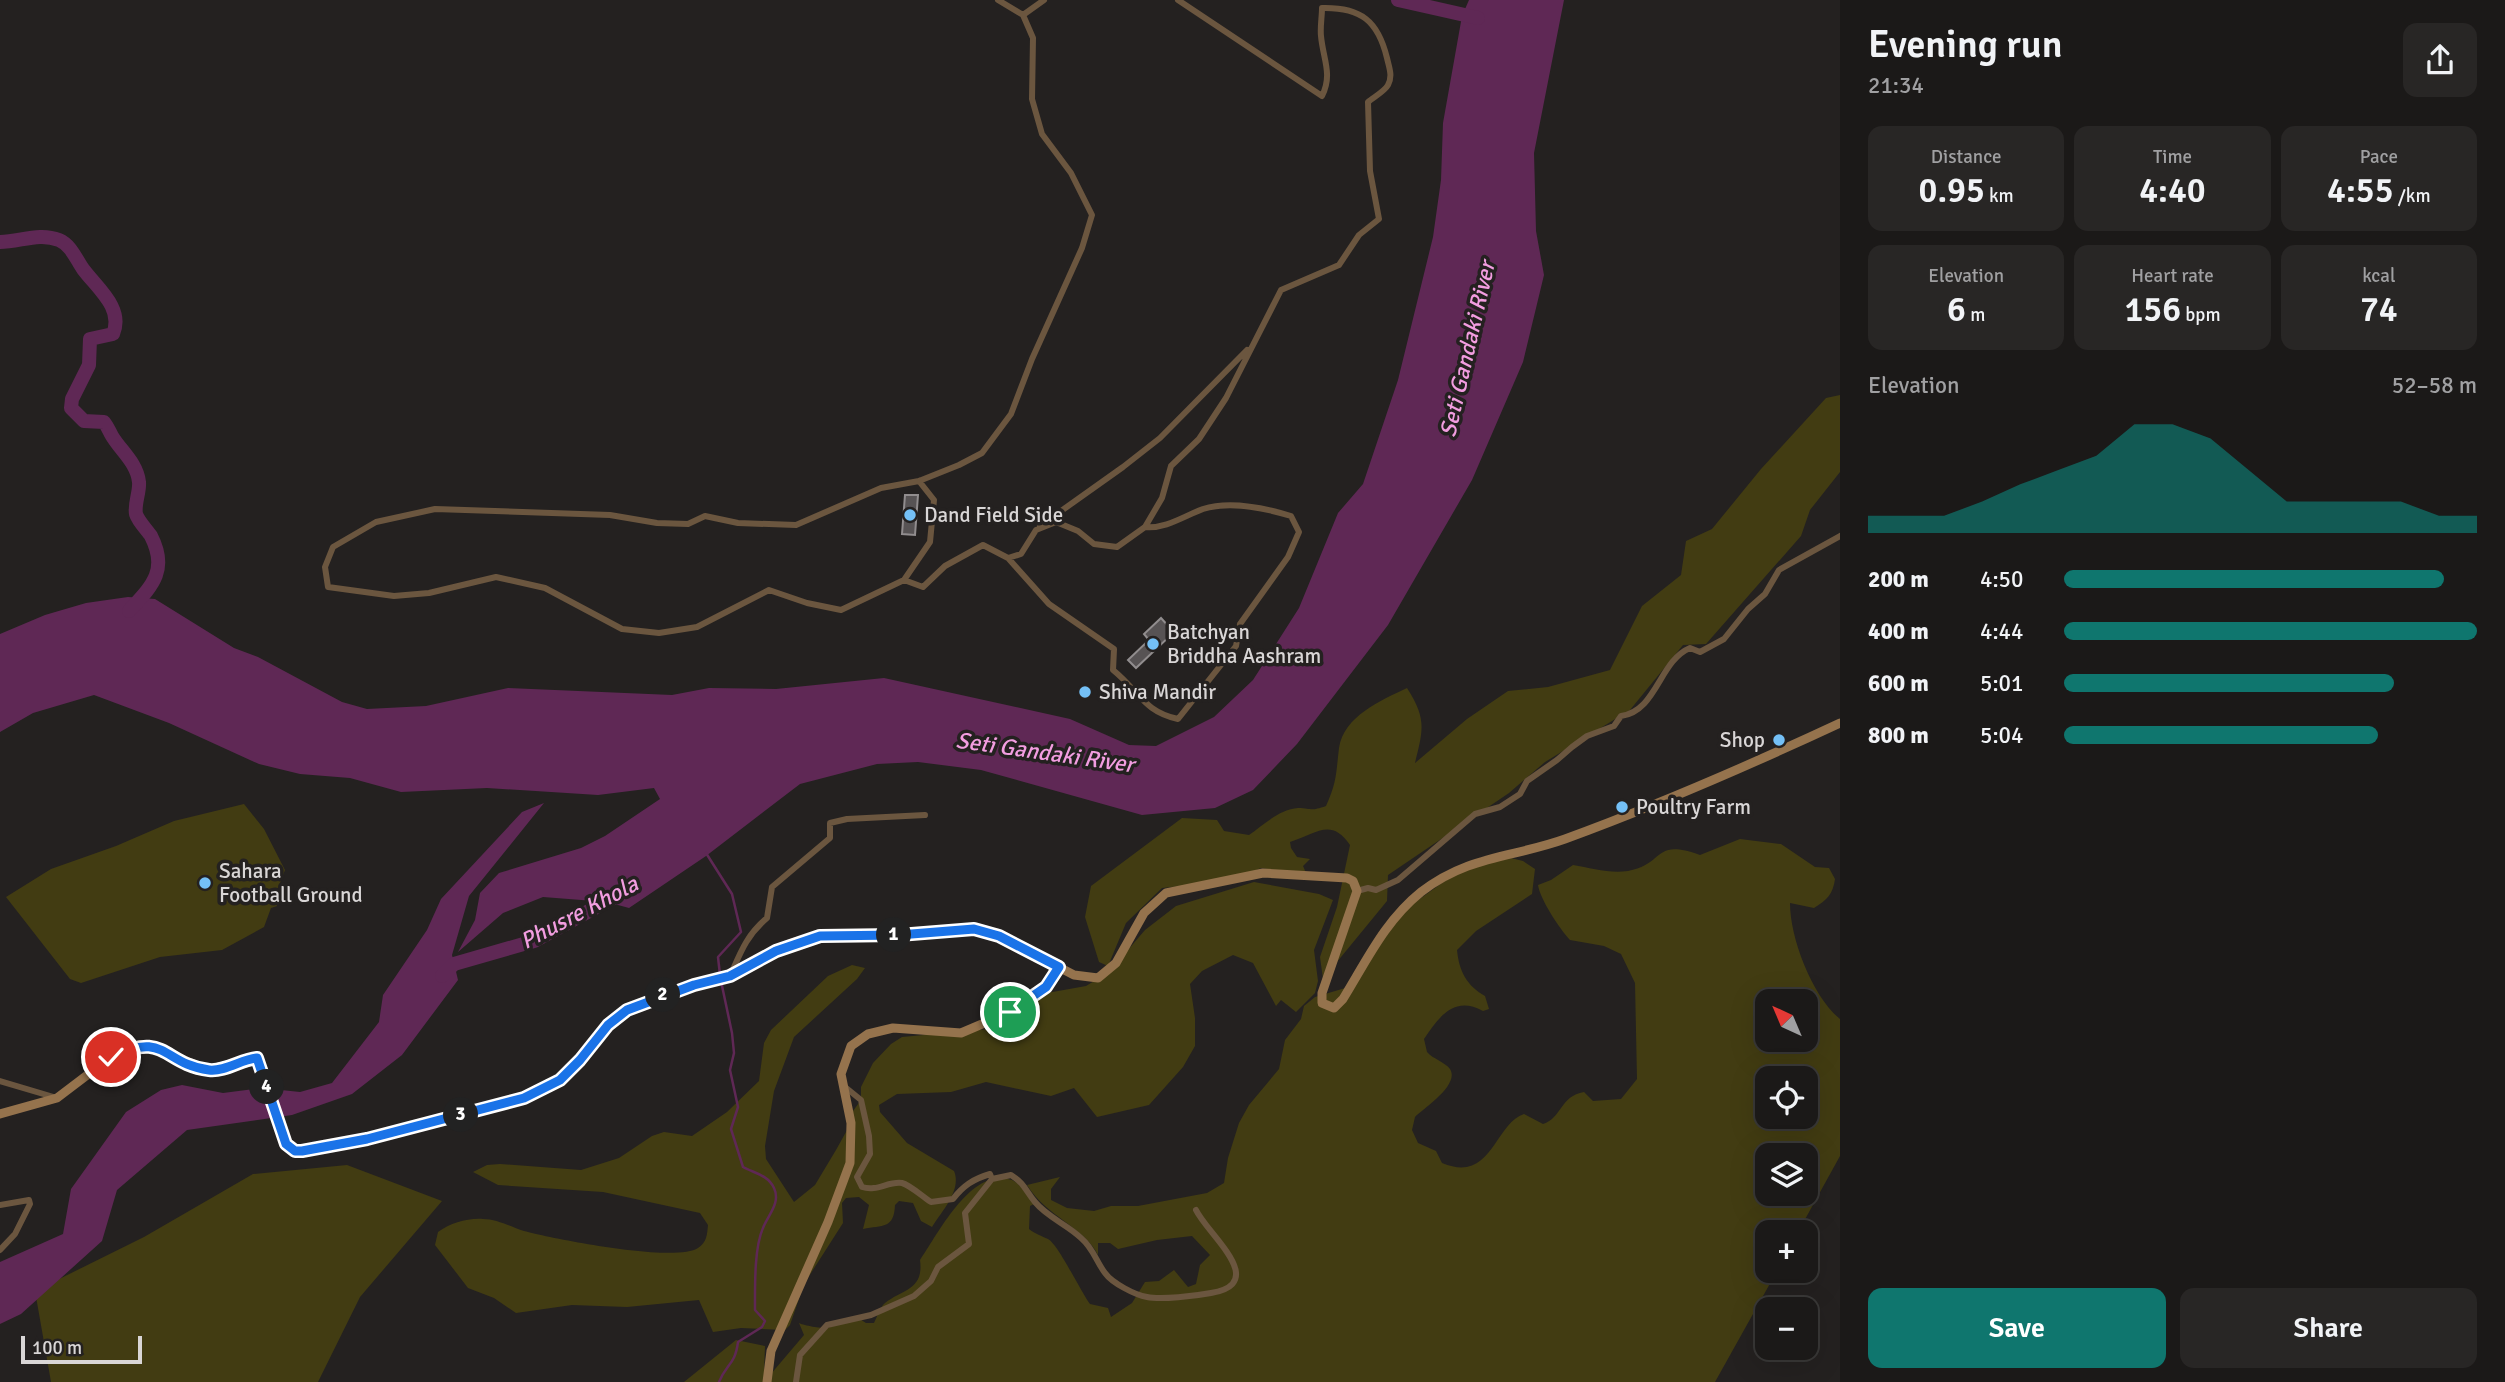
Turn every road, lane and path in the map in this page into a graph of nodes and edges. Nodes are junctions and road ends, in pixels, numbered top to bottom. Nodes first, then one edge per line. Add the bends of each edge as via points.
1 (998, 0) edge
2 (1044, 0) edge
3 (1178, 0) edge
4 (1023, 15) junction
5 (1252, 344) junction
6 (919, 481) junction
7 (1145, 527) junction
8 (1036, 530) junction
9 (1840, 536) edge
10 (1008, 558) junction
11 (904, 580) junction
12 (1840, 723) edge
13 (925, 815) dead end
14 (1357, 891) junction
15 (1059, 967) junction
16 (730, 976) junction
17 (0, 1081) edge
18 (845, 1087) junction
19 (57, 1098) junction
20 (0, 1114) edge
21 (992, 1179) junction
22 (0, 1205) edge
23 (1196, 1210) dead end
24 (0, 1251) edge
25 (767, 1382) edge
26 (796, 1382) edge

1 - 4 street
2 - 4 street
3 - 5 street via 1322,96 1329,83 1321,37 1322,8 1339,8 1370,19 1382,35 1391,75 1388,86 1368,102 1370,171 1379,219 1359,235 1339,265 1282,290
4 - 6 street via 1033,38 1032,99 1042,134 1071,173 1092,215 1011,414 982,453
5 - 7 street via 1226,398 1199,439 1171,467 1162,498
5 - 8 street via 1160,438
6 - 11 street via 934,500 930,542
6 - 11 street via 881,488 796,524 738,523 705,516 688,524 657,523 610,515 435,509 376,522 333,547 325,567 328,587 394,596 496,578 545,588 622,629 659,633 697,627 769,590 841,610
7 - 8 street via 1117,547 1094,544 1056,522
7 - 10 street via 1156,528 1223,505 1291,516 1299,532 1288,557 1240,624 1236,646 1178,719 1158,715 1150,708 1133,685 1113,670 1114,649 1049,604
8 - 10 street via 1021,554
9 - 14 street via 1779,570 1765,594 1719,643 1700,652 1685,651 1658,689 1630,715 1587,736 1500,807 1475,814 1388,887
10 - 11 street via 983,545 944,566 923,587
12 - 14 main road via 1564,839 1455,870 1402,909 1369,952 1343,999 1330,1008 1322,1003 1322,993
13 - 16 street via 831,823 830,838 772,887 767,918 751,932
14 - 15 main road via 1348,878 1278,872 1175,890 1150,905 1104,975 1090,979
15 - 16 main road via 999,936 974,929 820,936 776,951
15 - 18 main road via 1046,987 1028,1000 961,1033 893,1028 868,1034 851,1046 841,1074
16 - 19 main road via 627,1010 560,1080 524,1098 302,1151 290,1149 257,1058 207,1070 140,1045 111,1057
17 - 19 street
18 - 21 street via 861,1100 869,1136 870,1154 857,1177 862,1187 870,1190 905,1184 931,1202 953,1199 976,1178 990,1174
18 - 25 main road via 851,1123 850,1163 771,1351
19 - 20 main road
21 - 23 street via 1011,1175 1024,1183 1035,1203 1088,1244 1112,1280 1146,1297 1208,1294 1234,1281 1234,1259
21 - 26 street via 965,1213 969,1244 938,1267 931,1281 914,1296 871,1315 827,1325 800,1355
22 - 24 street via 29,1200 30,1204

